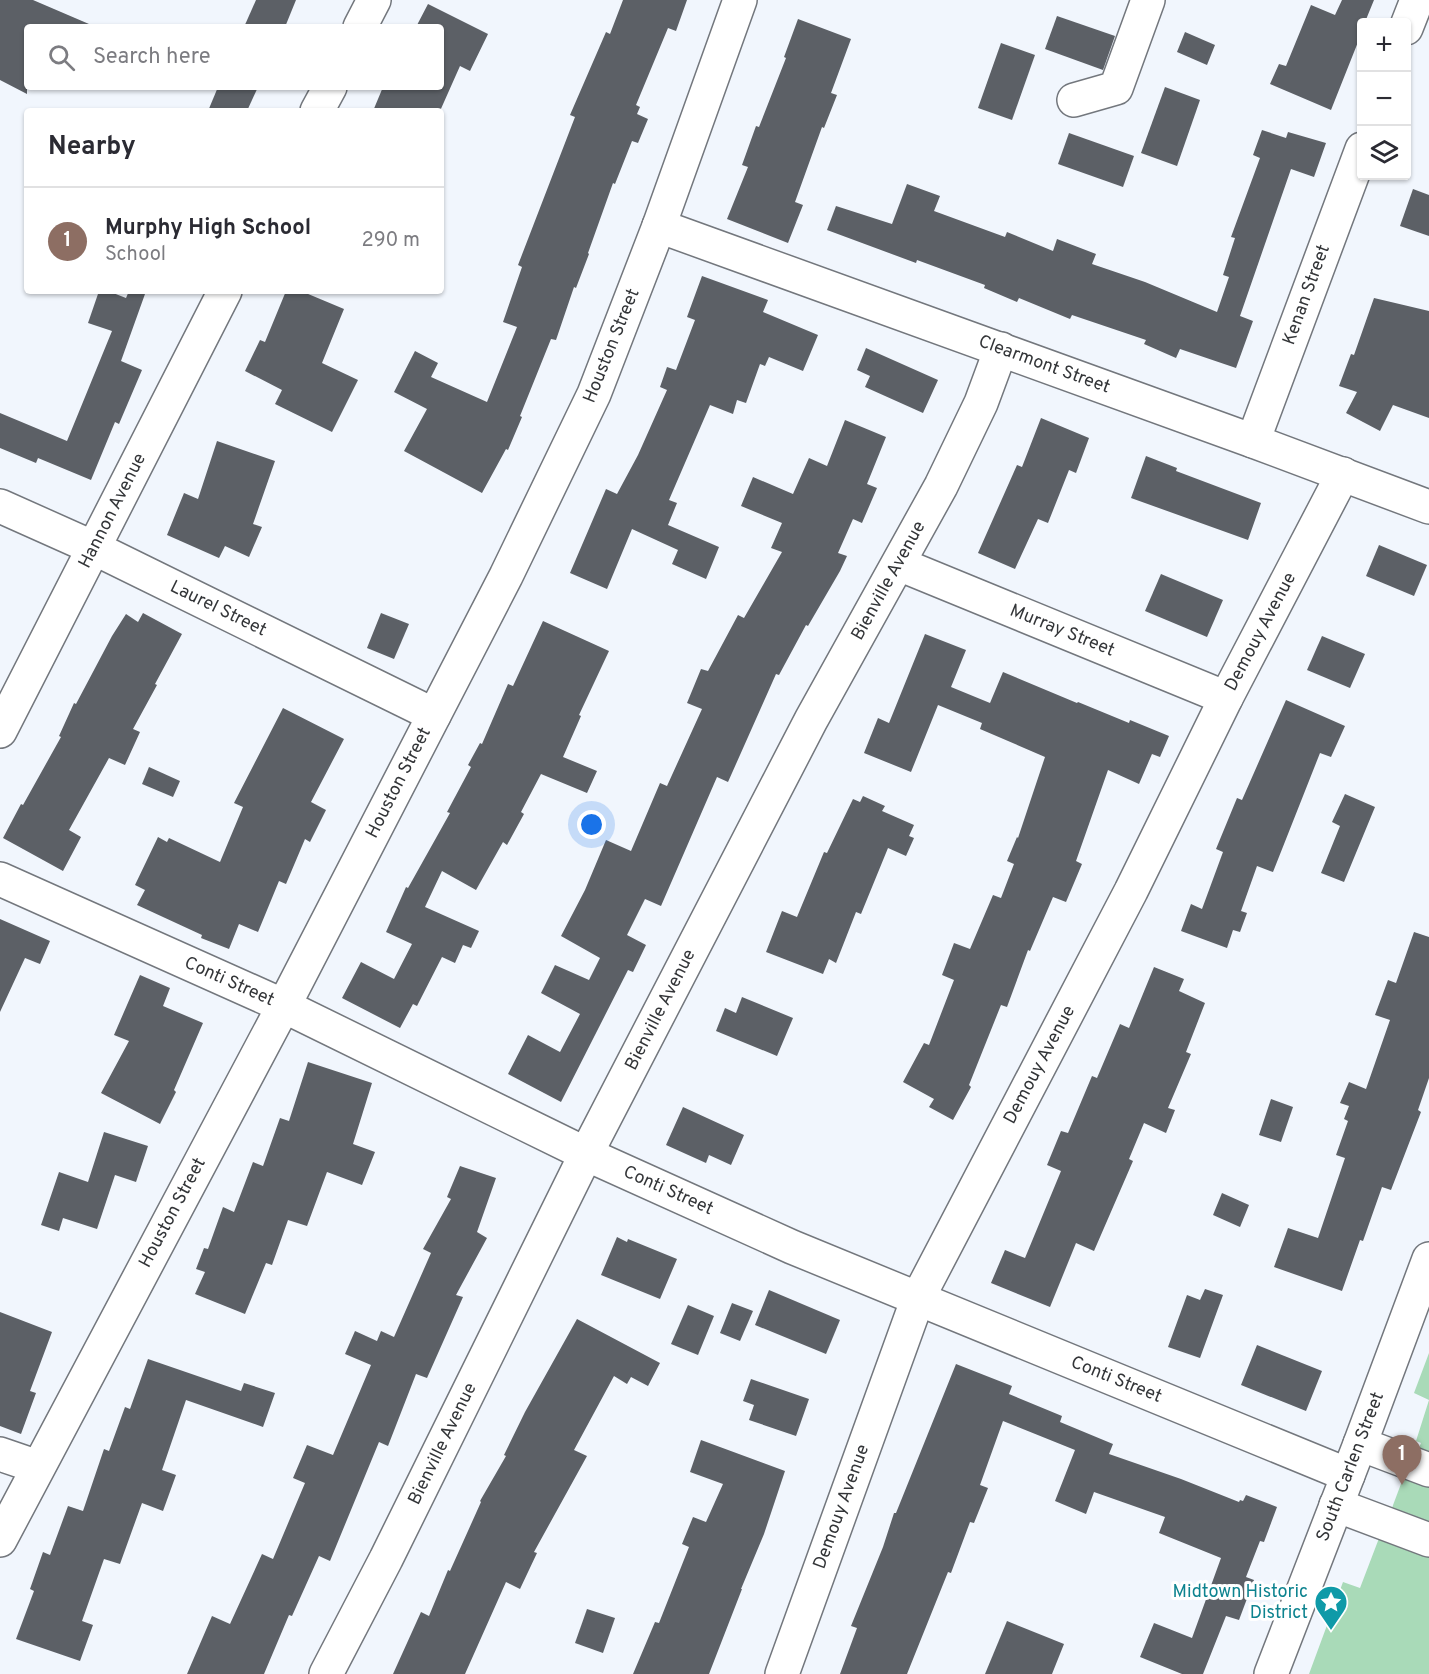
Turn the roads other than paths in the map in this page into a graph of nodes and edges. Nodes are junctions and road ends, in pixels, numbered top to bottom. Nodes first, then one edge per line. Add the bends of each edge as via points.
1 (374, 0) edge
2 (740, 0) edge
3 (1148, 0) edge
4 (1417, 0) edge
5 (1411, 18) edge
6 (362, 24) edge
7 (328, 90) edge
8 (1074, 100) dead end
9 (319, 108) edge
10 (1357, 162) edge
11 (659, 226) junction
12 (223, 294) edge
13 (1001, 350) junction
14 (1253, 441) junction
15 (1343, 474) junction
16 (0, 506) edge
17 (1429, 507) edge
18 (94, 548) junction
19 (899, 564) junction
20 (1226, 698) junction
21 (434, 715) junction
22 (0, 731) edge
23 (0, 879) edge
24 (284, 1006) junction
25 (586, 1154) junction
26 (1429, 1259) edge
27 (918, 1298) junction
28 (1360, 1444) junction
29 (0, 1455) edge
30 (38, 1467) junction
31 (1429, 1470) edge
32 (1342, 1490) junction
33 (0, 1540) edge
34 (1429, 1540) edge
35 (326, 1674) edge
36 (782, 1674) edge
37 (1271, 1674) edge

1 - 6 street
2 - 11 street, Houston Street
3 - 8 street via 1116,88
4 - 5 street
7 - 9 street
10 - 14 street, Kenan Street
11 - 13 street, Clearmont Street
11 - 21 street, Houston Street via 594,394
12 - 18 street, Hannon Avenue
13 - 14 street, Clearmont Street
13 - 19 street, Bienville Avenue via 981,403
14 - 15 street, Clearmont Street
15 - 17 street, Clearmont Street
15 - 20 street, Demouy Avenue
16 - 18 street, Laurel Street
18 - 21 street, Laurel Street
18 - 22 street, Hannon Avenue
19 - 20 street, Murray Street
19 - 25 street, Bienville Avenue via 811,720
20 - 27 street, Demouy Avenue via 1131,891
21 - 24 street, Houston Street
23 - 24 street, Conti Street
24 - 25 street, Conti Street
24 - 30 street, Houston Street
25 - 27 street, Conti Street via 792,1247
25 - 35 street, Bienville Avenue
26 - 28 street, South Carlen Street
27 - 32 street, Conti Street
27 - 36 street, Demouy Avenue
28 - 31 street
28 - 32 street, South Carlen Street
29 - 30 street
30 - 33 street, Houston Street
32 - 34 street, Conti Street
32 - 37 street, South Carlen Street

